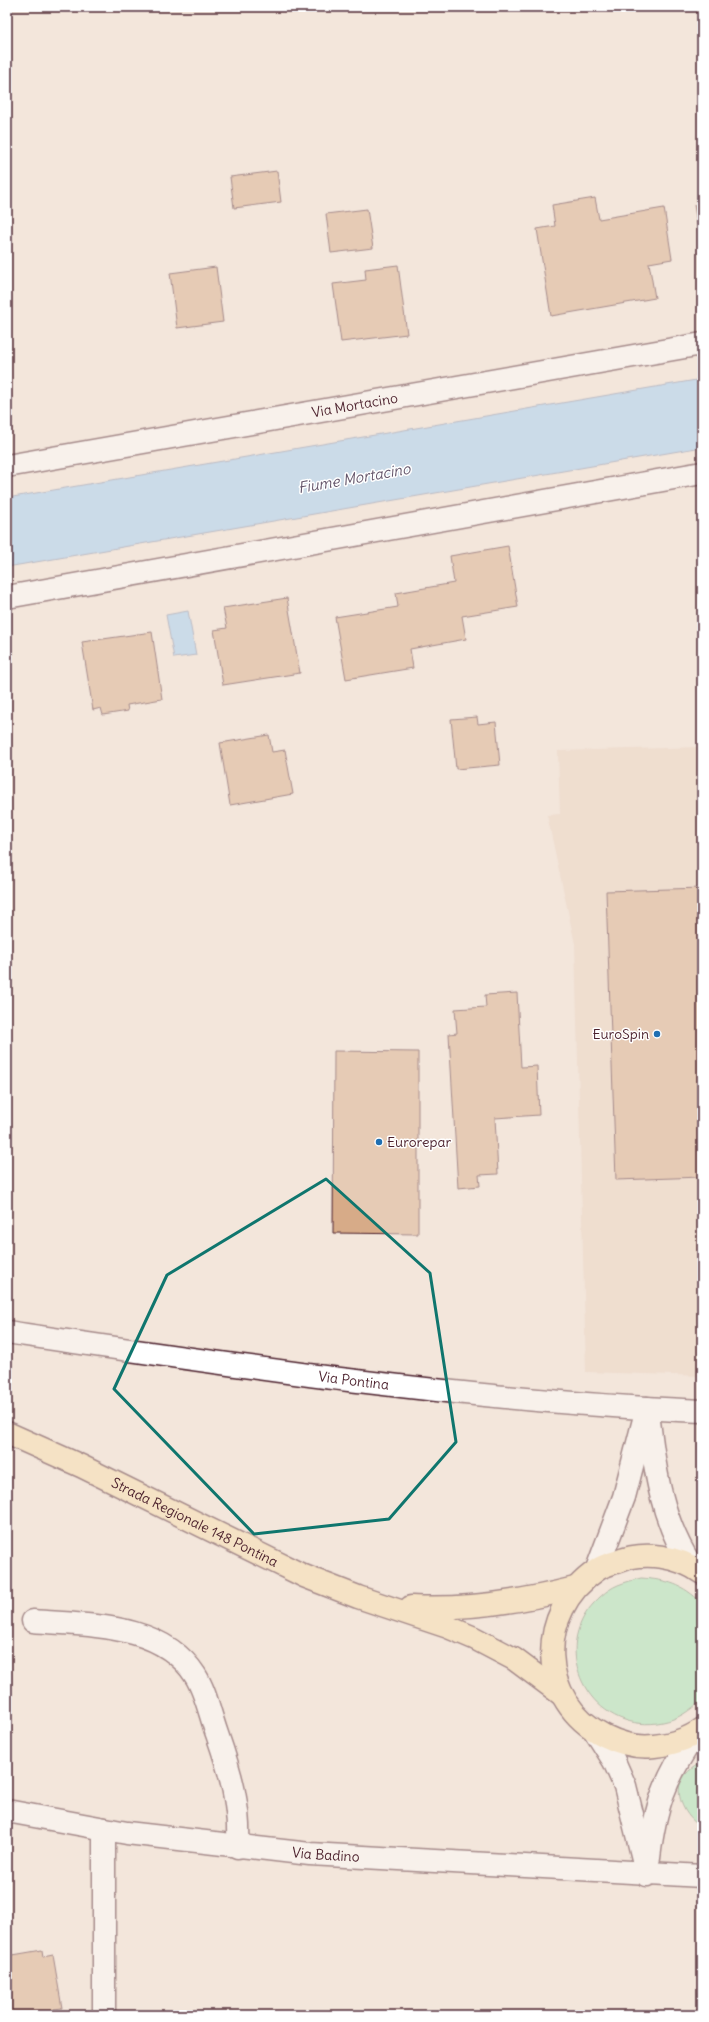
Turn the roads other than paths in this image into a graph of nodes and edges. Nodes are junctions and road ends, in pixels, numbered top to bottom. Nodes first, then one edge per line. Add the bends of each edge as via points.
1 (702, 344) edge
2 (7, 466) edge
3 (702, 473) edge
4 (7, 597) edge
5 (7, 1332) edge
6 (647, 1408) junction
7 (702, 1412) edge
8 (7, 1433) edge
9 (597, 1569) junction
10 (696, 1569) edge
11 (575, 1588) junction
12 (385, 1606) junction
13 (33, 1622) dead end
14 (561, 1694) junction
15 (595, 1731) junction
16 (698, 1732) edge
17 (7, 1811) edge
18 (104, 1828) junction
19 (238, 1847) junction
20 (647, 1875) junction
21 (702, 1876) edge
22 (104, 2015) edge

1 - 2 street, Via Mortacino
3 - 4 street
5 - 6 street, Via Pontina via 338,1378
6 - 7 street, Via Pontina
6 - 9 street via 624,1497
6 - 10 street via 656,1475 665,1513 680,1549
8 - 12 main road, Strada Regionale 148 Pontina via 140,1495 277,1564 329,1587
9 - 10 main road, Strada Regionale 148 Pontina via 627,1557 660,1556
9 - 11 main road, Strada Regionale 148 Pontina
11 - 12 main road, Strada Regionale 148 Pontina via 523,1601 484,1606
11 - 14 main road, Strada Regionale 148 Pontina via 560,1612 552,1639 553,1667
12 - 14 main road, Strada Regionale 148 Pontina via 448,1627 495,1649 528,1667
13 - 19 street via 103,1627 131,1632 161,1644 188,1665 200,1687 233,1783 239,1812
14 - 15 main road, Strada Regionale 148 Pontina via 576,1714
15 - 16 main road, Strada Regionale 148 Pontina via 618,1743 644,1747 669,1745
15 - 20 street via 614,1761 625,1786
16 - 20 street via 670,1773 657,1807
17 - 18 street, Via Badino
18 - 19 street, Via Badino
18 - 22 street
19 - 20 street, Via Badino via 342,1857
20 - 21 street, Via Badino

